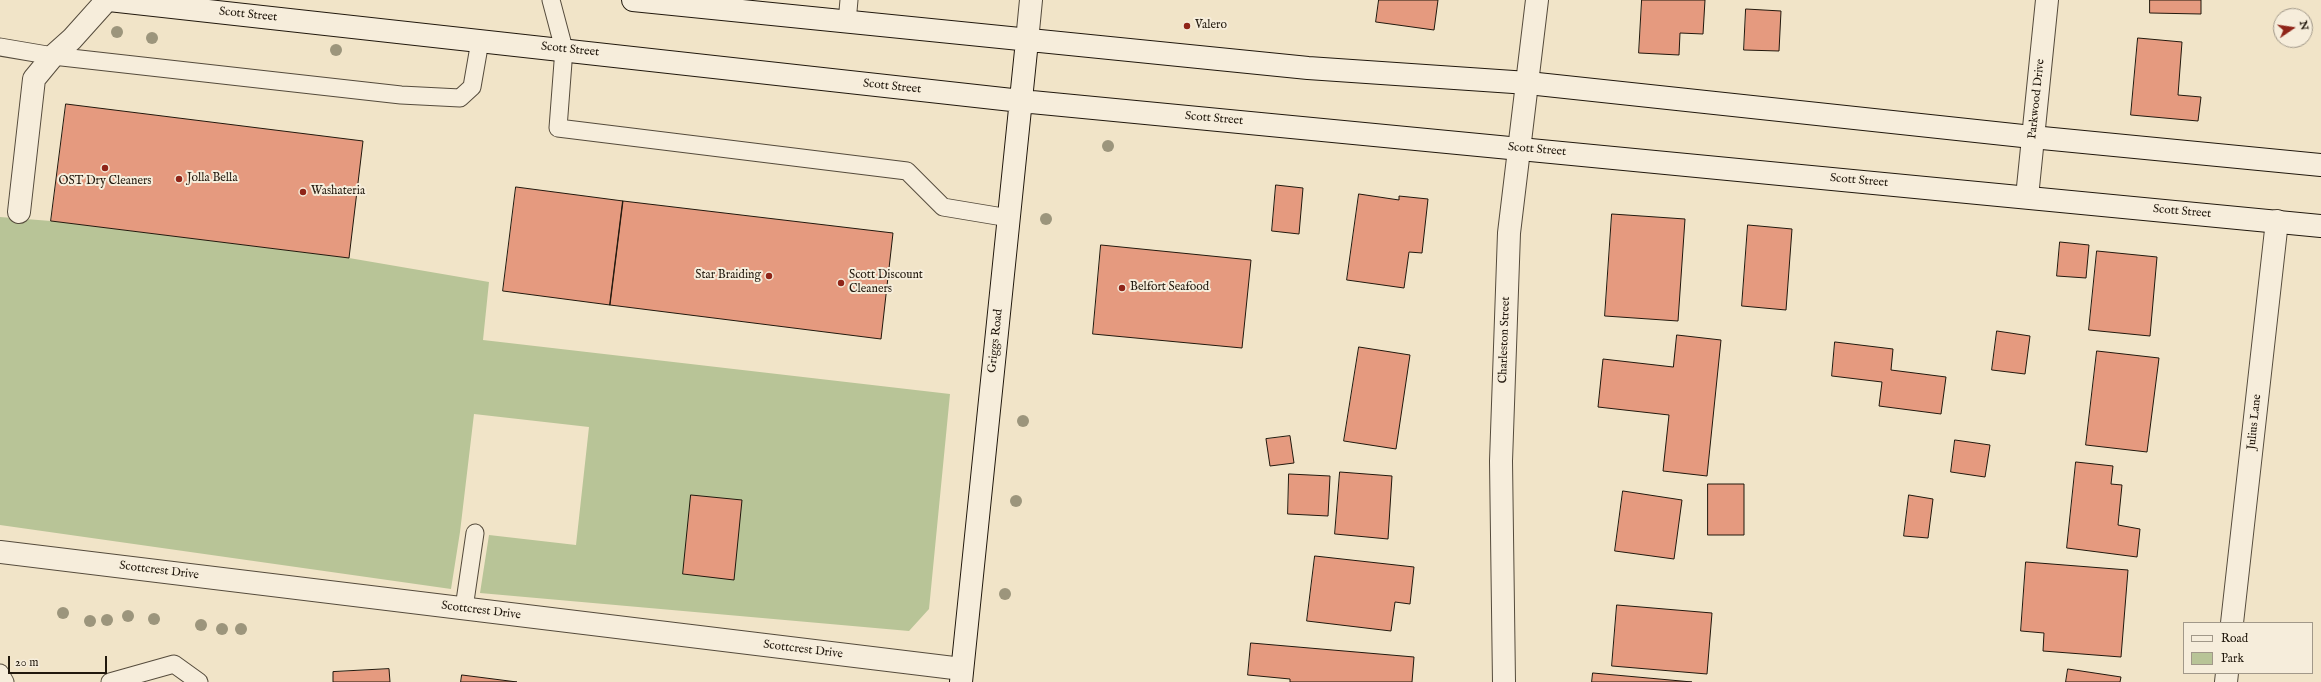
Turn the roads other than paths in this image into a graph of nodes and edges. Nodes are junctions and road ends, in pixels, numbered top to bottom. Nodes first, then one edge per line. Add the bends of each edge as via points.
1 (108, 0) edge
2 (551, 0) edge
3 (633, 0) edge
4 (849, 0) edge
5 (1031, 0) edge
6 (1537, 0) edge
7 (2047, 0) edge
8 (847, 22) junction
9 (480, 41) junction
10 (1027, 41) junction
11 (0, 47) edge
12 (564, 50) junction
13 (53, 56) junction
14 (1528, 83) junction
15 (1021, 101) junction
16 (2032, 137) junction
17 (1519, 148) junction
18 (2321, 165) edge
19 (2027, 197) junction
20 (19, 212) dead end
21 (1009, 218) junction
22 (2278, 221) junction
23 (2321, 226) edge
24 (475, 533) dead end
25 (0, 552) edge
26 (464, 608) junction
27 (2232, 622) edge
28 (0, 673) edge
29 (962, 675) edge
30 (5, 682) edge
31 (110, 682) edge
32 (199, 682) edge
33 (1504, 682) edge

1 - 9 main road, Scott Street
1 - 13 main road
2 - 12 lane
3 - 8 main road
4 - 8 lane
5 - 10 main road, Griggs Road
6 - 14 main road, Charleston Street
7 - 16 main road, Parkwood Drive
8 - 10 main road
9 - 12 main road, Scott Street
9 - 13 lane via 472,87 460,98 401,95
10 - 14 main road via 1308,68
10 - 15 main road, Griggs Road
11 - 13 lane
12 - 15 main road, Scott Street
12 - 21 lane via 558,128 907,171 943,207
13 - 20 main road via 34,79
14 - 16 main road
14 - 17 main road, Charleston Street
15 - 17 main road, Scott Street
15 - 21 main road, Griggs Road
16 - 18 main road
16 - 19 main road, Parkwood Drive
17 - 19 main road, Scott Street
17 - 33 main road, Charleston Street via 1509,233 1501,453
19 - 22 main road, Scott Street
21 - 29 main road, Griggs Road
22 - 23 main road, Scott Street
22 - 27 main road, Julius Lane
24 - 26 lane
25 - 26 main road, Scottcrest Drive
26 - 29 main road, Scottcrest Drive
28 - 30 lane
31 - 32 lane via 174,664

